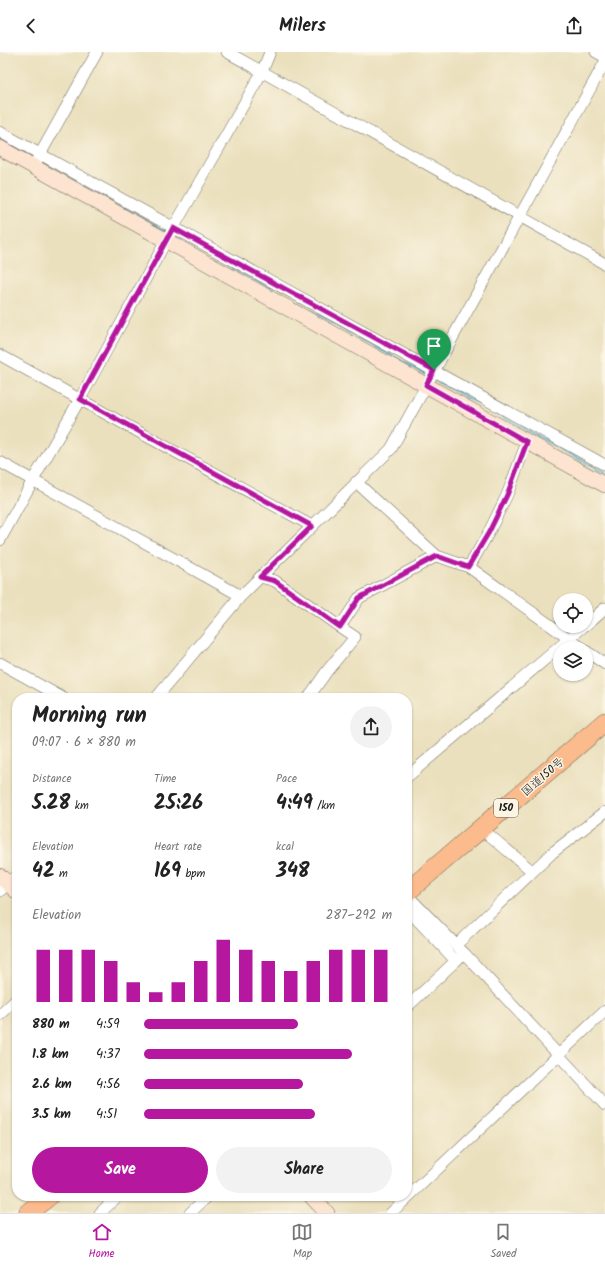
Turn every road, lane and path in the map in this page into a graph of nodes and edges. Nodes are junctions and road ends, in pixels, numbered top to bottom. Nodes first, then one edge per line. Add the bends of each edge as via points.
1 (97, 52) edge
2 (226, 52) edge
3 (270, 52) edge
4 (596, 52) edge
5 (605, 57) edge
6 (605, 62) edge
7 (262, 72) junction
8 (0, 132) edge
9 (0, 148) edge
10 (36, 160) junction
11 (520, 217) junction
12 (169, 234) junction
13 (605, 264) edge
14 (0, 355) edge
15 (430, 377) junction
16 (80, 399) junction
17 (527, 442) junction
18 (0, 462) edge
19 (605, 465) edge
20 (33, 480) junction
21 (356, 482) junction
22 (605, 485) edge
23 (312, 526) junction
24 (0, 540) edge
25 (437, 556) junction
26 (468, 567) junction
27 (260, 577) junction
28 (241, 596) junction
29 (605, 608) edge
30 (593, 618) edge
31 (340, 627) junction
32 (576, 633) edge
33 (569, 639) junction
34 (572, 641) edge
35 (593, 656) edge
36 (0, 663) edge
37 (605, 664) edge
38 (54, 693) edge
39 (161, 693) edge
40 (312, 693) edge
41 (605, 722) edge
42 (412, 773) edge
43 (605, 812) edge
44 (482, 829) junction
45 (532, 871) junction
46 (412, 896) edge
47 (412, 901) edge
48 (412, 906) edge
49 (456, 945) junction
50 (460, 957) junction
51 (412, 1002) edge
52 (12, 1004) edge
53 (605, 1011) edge
54 (0, 1015) edge
55 (559, 1054) junction
56 (605, 1105) edge
57 (412, 1193) edge
58 (43, 1201) edge
59 (113, 1201) edge
60 (203, 1201) edge
61 (316, 1201) edge
62 (404, 1201) edge
63 (28, 1213) edge
64 (100, 1213) edge
65 (190, 1213) edge
66 (327, 1213) edge
67 (391, 1213) edge

1 - 10 street
2 - 7 street
3 - 7 street
4 - 5 street
6 - 11 street
7 - 11 street
7 - 12 street
8 - 10 street
9 - 10 street
10 - 12 street
11 - 13 street
11 - 15 street
12 - 15 street
12 - 16 street
14 - 16 street
15 - 17 street
15 - 19 street
15 - 21 street via 391,449
16 - 20 street
16 - 23 street
17 - 22 street
17 - 26 street via 507,495
18 - 20 street
20 - 24 street
20 - 28 street
21 - 23 street
21 - 25 street
23 - 27 street
25 - 26 street
25 - 31 street via 359,598
26 - 33 street
27 - 28 street
27 - 31 street via 275,581
28 - 39 street
29 - 30 street
31 - 40 street via 356,637
32 - 33 street
33 - 34 street
33 - 42 street
35 - 37 street
36 - 38 street
41 - 44 highway, 国道150号 / 150
43 - 45 street via 552,852
44 - 45 street
44 - 46 highway, 国道150号 / 150
45 - 49 street
47 - 49 street
48 - 50 street
49 - 50 street
50 - 51 street
50 - 55 street
52 - 54 street
53 - 55 street
55 - 56 street
55 - 57 street
58 - 63 highway
59 - 64 street
60 - 65 street
61 - 66 street
62 - 67 street

